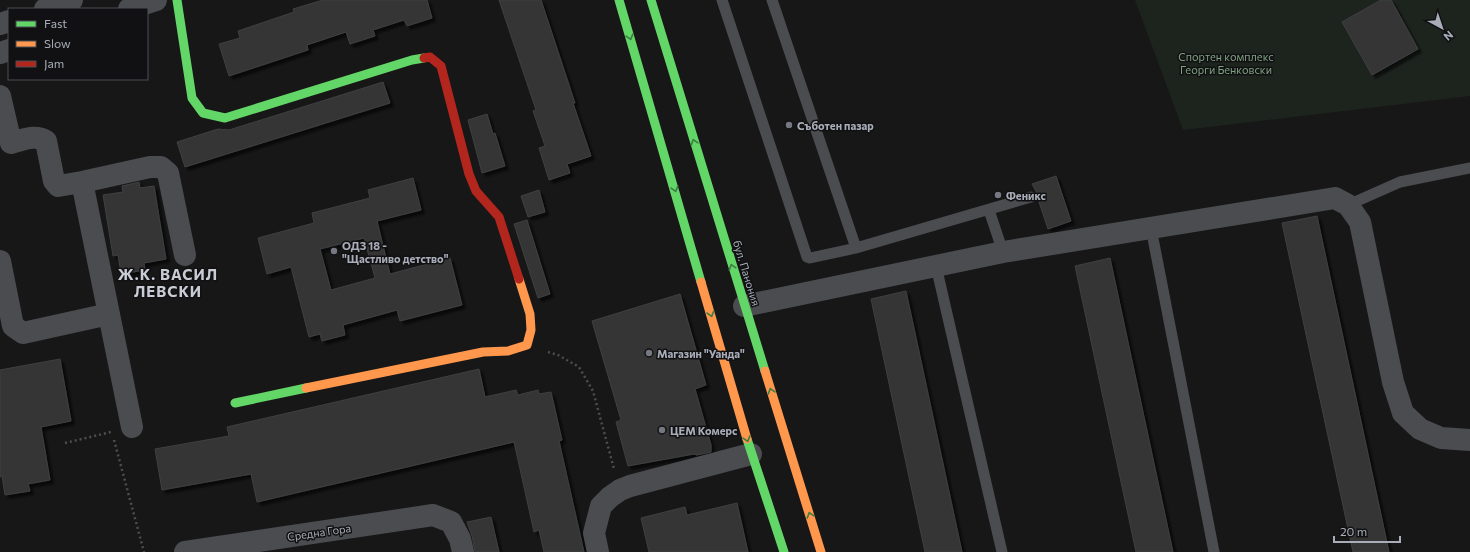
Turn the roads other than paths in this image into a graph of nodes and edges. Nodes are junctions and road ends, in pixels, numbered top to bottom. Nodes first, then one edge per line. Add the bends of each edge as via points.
1 (72, 0) edge
2 (156, 0) edge
3 (177, 0) edge
4 (619, 0) edge
5 (651, 0) edge
6 (722, 0) edge
7 (772, 0) edge
8 (48, 8) edge
9 (132, 8) edge
10 (0, 96) edge
11 (6, 144) edge
12 (1470, 168) edge
13 (82, 182) junction
14 (1031, 197) dead end
15 (1348, 205) junction
16 (989, 210) junction
17 (1151, 228) junction
18 (856, 248) junction
19 (1003, 252) junction
20 (185, 255) dead end
21 (0, 261) edge
22 (936, 266) junction
23 (744, 306) junction
24 (110, 314) junction
25 (234, 403) dead end
26 (132, 427) dead end
27 (1470, 440) edge
28 (751, 454) junction
29 (185, 552) edge
30 (463, 552) edge
31 (598, 552) edge
32 (784, 552) edge
33 (821, 552) edge
34 (1002, 552) edge
35 (1214, 552) edge

1 - 8 street
2 - 9 street
3 - 25 main road via 192,98 203,113 225,118 412,60 430,57 440,66 469,174 476,190 499,217 530,314 531,330 527,345 508,351 483,352
4 -> 28 main road
23 -> 5 main road, бул. Панония
6 - 18 lane via 805,254 810,258
7 - 18 lane
10 - 11 street
11 - 13 street via 40,137 46,141 54,181 58,186
12 - 15 lane via 1400,182
13 - 20 street via 150,167 161,167 168,173
13 - 24 street
14 - 16 lane
15 - 17 street via 1335,198
15 - 27 street via 1360,222 1393,382 1403,413 1420,429 1441,438
16 - 18 lane
16 - 19 lane
17 - 19 street
17 - 35 lane
19 - 22 street
21 - 24 street via 13,326 23,333
22 - 23 street
22 - 34 lane
33 -> 23 main road, бул. Панония
24 - 26 street
28 - 31 street via 620,490 601,506 594,533
28 - 32 main road
29 - 30 street, Средна Гора via 433,515 451,522 460,539

